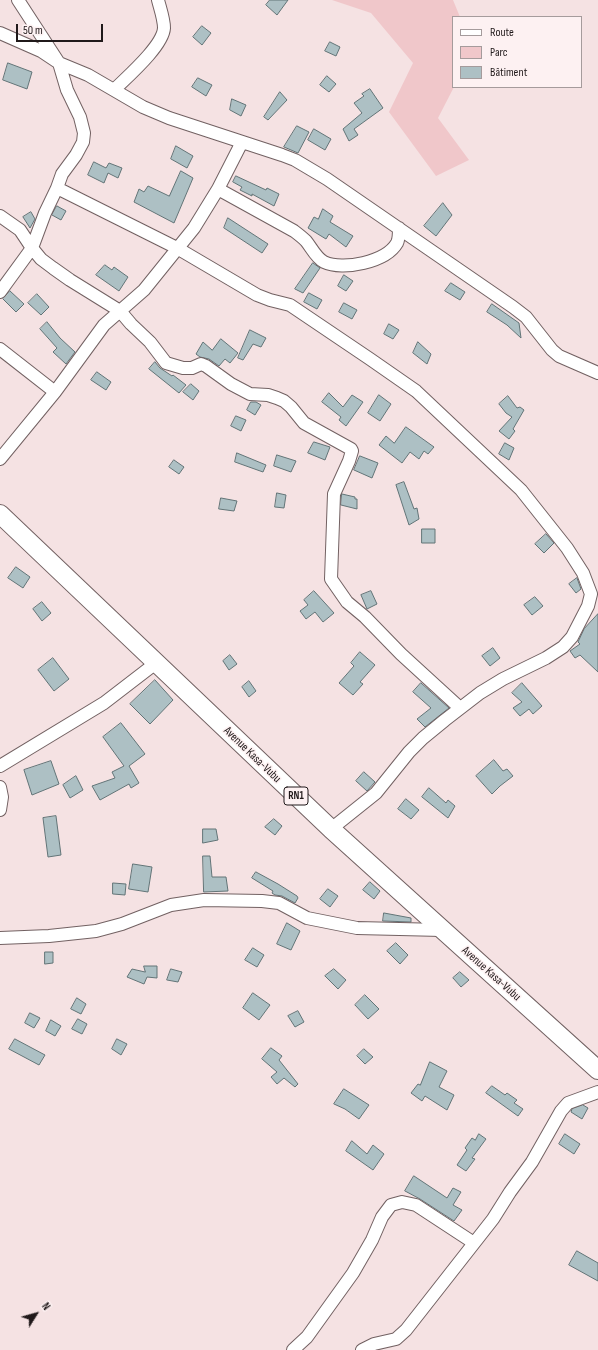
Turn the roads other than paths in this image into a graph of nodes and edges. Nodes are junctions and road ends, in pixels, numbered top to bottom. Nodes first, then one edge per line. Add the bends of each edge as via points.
1 (18, 0) edge
2 (158, 0) edge
3 (0, 33) edge
4 (59, 63) junction
5 (114, 90) junction
6 (242, 142) junction
7 (57, 188) junction
8 (218, 189) junction
9 (0, 216) edge
10 (399, 228) junction
11 (32, 248) junction
12 (178, 248) junction
13 (0, 292) edge
14 (120, 311) junction
15 (0, 348) edge
16 (598, 373) edge
17 (55, 392) junction
18 (0, 459) edge
19 (0, 514) edge
20 (594, 596) edge
21 (156, 663) junction
22 (460, 708) junction
23 (0, 766) edge
24 (0, 787) edge
25 (0, 810) edge
26 (331, 829) junction
27 (442, 930) junction
28 (0, 938) edge
29 (598, 1070) edge
30 (598, 1092) edge
31 (474, 1243) junction
32 (293, 1350) edge
33 (362, 1350) edge

1 - 4 street
2 - 5 street via 164,28 159,42
3 - 4 street via 41,51
4 - 5 street via 88,75
4 - 7 street via 84,133 83,142 62,174
5 - 6 street via 169,118
6 - 8 street
6 - 10 street via 295,160
7 - 11 street
7 - 12 street
8 - 10 street via 294,231 323,262 344,265 362,263 386,255 398,242
8 - 12 street via 194,228
9 - 11 street via 20,230
10 - 16 street via 526,317 559,356
11 - 13 street
11 - 14 street via 53,268
12 - 14 street via 144,290
12 - 20 street via 257,295 290,305 416,391 521,490 567,548
14 - 17 street via 104,325
14 - 22 street via 166,362 183,368 201,364 250,394 268,395 284,401 304,423 351,449 349,460 334,494 331,579 348,602
15 - 17 street
17 - 18 street
19 - 21 highway, Avenue Kasa-Vubu / RN1
20 - 22 street via 572,637 563,646 546,658 503,679
21 - 23 street via 104,703
21 - 26 highway, Avenue Kasa-Vubu / RN1
22 - 26 street via 418,742 376,793
24 - 25 street
26 - 27 highway, Avenue Kasa-Vubu / RN1
27 - 28 street via 357,928 306,918 279,903 204,900 171,905 96,931
27 - 29 highway, Avenue Kasa-Vubu / RN1
30 - 31 street via 568,1103 561,1111 532,1162
31 - 32 street via 416,1205 402,1202 391,1205 382,1217 353,1273 307,1337
31 - 33 street via 401,1335

